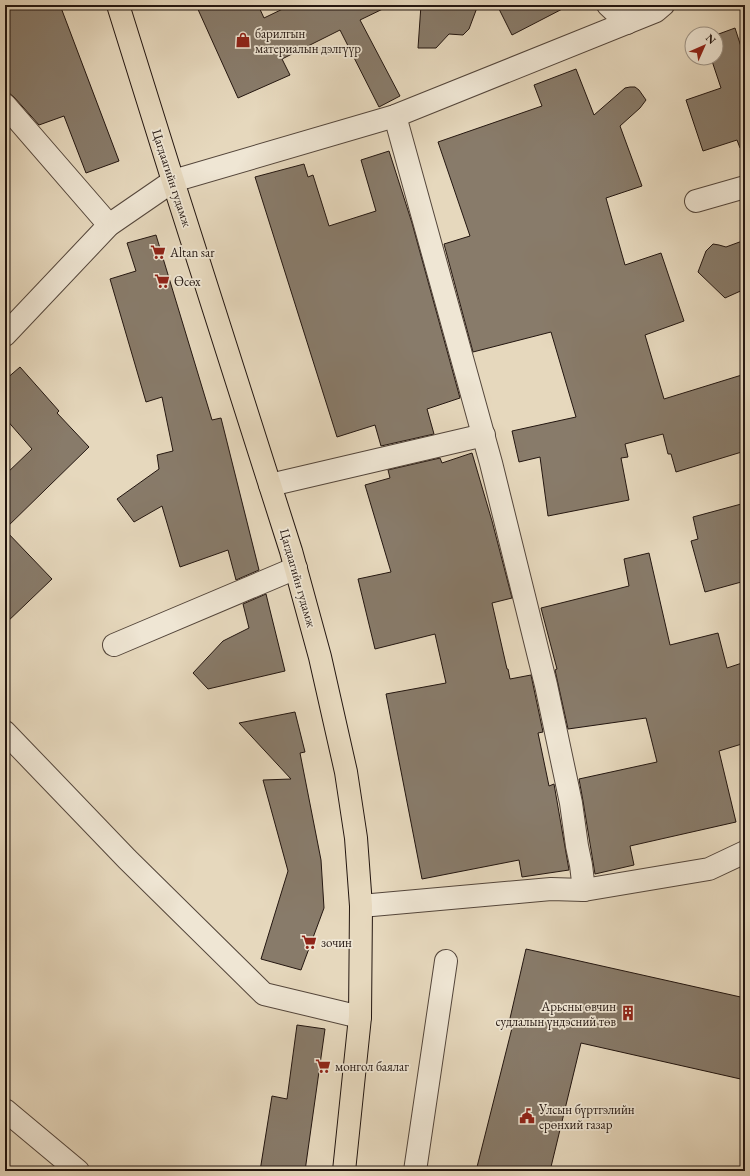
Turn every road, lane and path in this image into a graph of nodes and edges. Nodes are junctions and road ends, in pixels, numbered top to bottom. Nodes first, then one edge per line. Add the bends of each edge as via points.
1 (118, 5) edge
2 (608, 5) edge
3 (663, 5) edge
4 (627, 23) junction
5 (5, 105) edge
6 (395, 116) junction
7 (173, 182) junction
8 (745, 187) edge
9 (696, 201) dead end
10 (109, 225) junction
11 (5, 335) edge
12 (484, 435) junction
13 (270, 485) junction
14 (296, 568) junction
15 (114, 644) dead end
16 (5, 732) edge
17 (744, 848) edge
18 (584, 890) junction
19 (361, 906) junction
20 (446, 961) dead end
21 (360, 1017) junction
22 (5, 1110) edge
23 (78, 1171) edge
24 (344, 1171) edge
25 (415, 1171) edge

1 - 7 main road, Цагдаагийн гудамж
2 - 4 street
3 - 4 street via 656,12
4 - 6 street
5 - 10 street
6 - 7 street
6 - 12 street
7 - 10 street
7 - 13 main road, Цагдаагийн гудамж
8 - 9 street
10 - 11 street
12 - 13 street
12 - 18 street via 546,685 571,802
13 - 14 main road, Цагдаагийн гудамж
14 - 15 street
14 - 19 main road, Цагдаагийн гудамж via 320,657 346,772 356,838
16 - 21 street via 127,859 264,994
17 - 18 street via 709,869
18 - 19 street via 551,889
19 - 21 main road, Цагдаагийн гудамж
20 - 25 street
21 - 24 main road, Цагдаагийн гудамж
22 - 23 street

